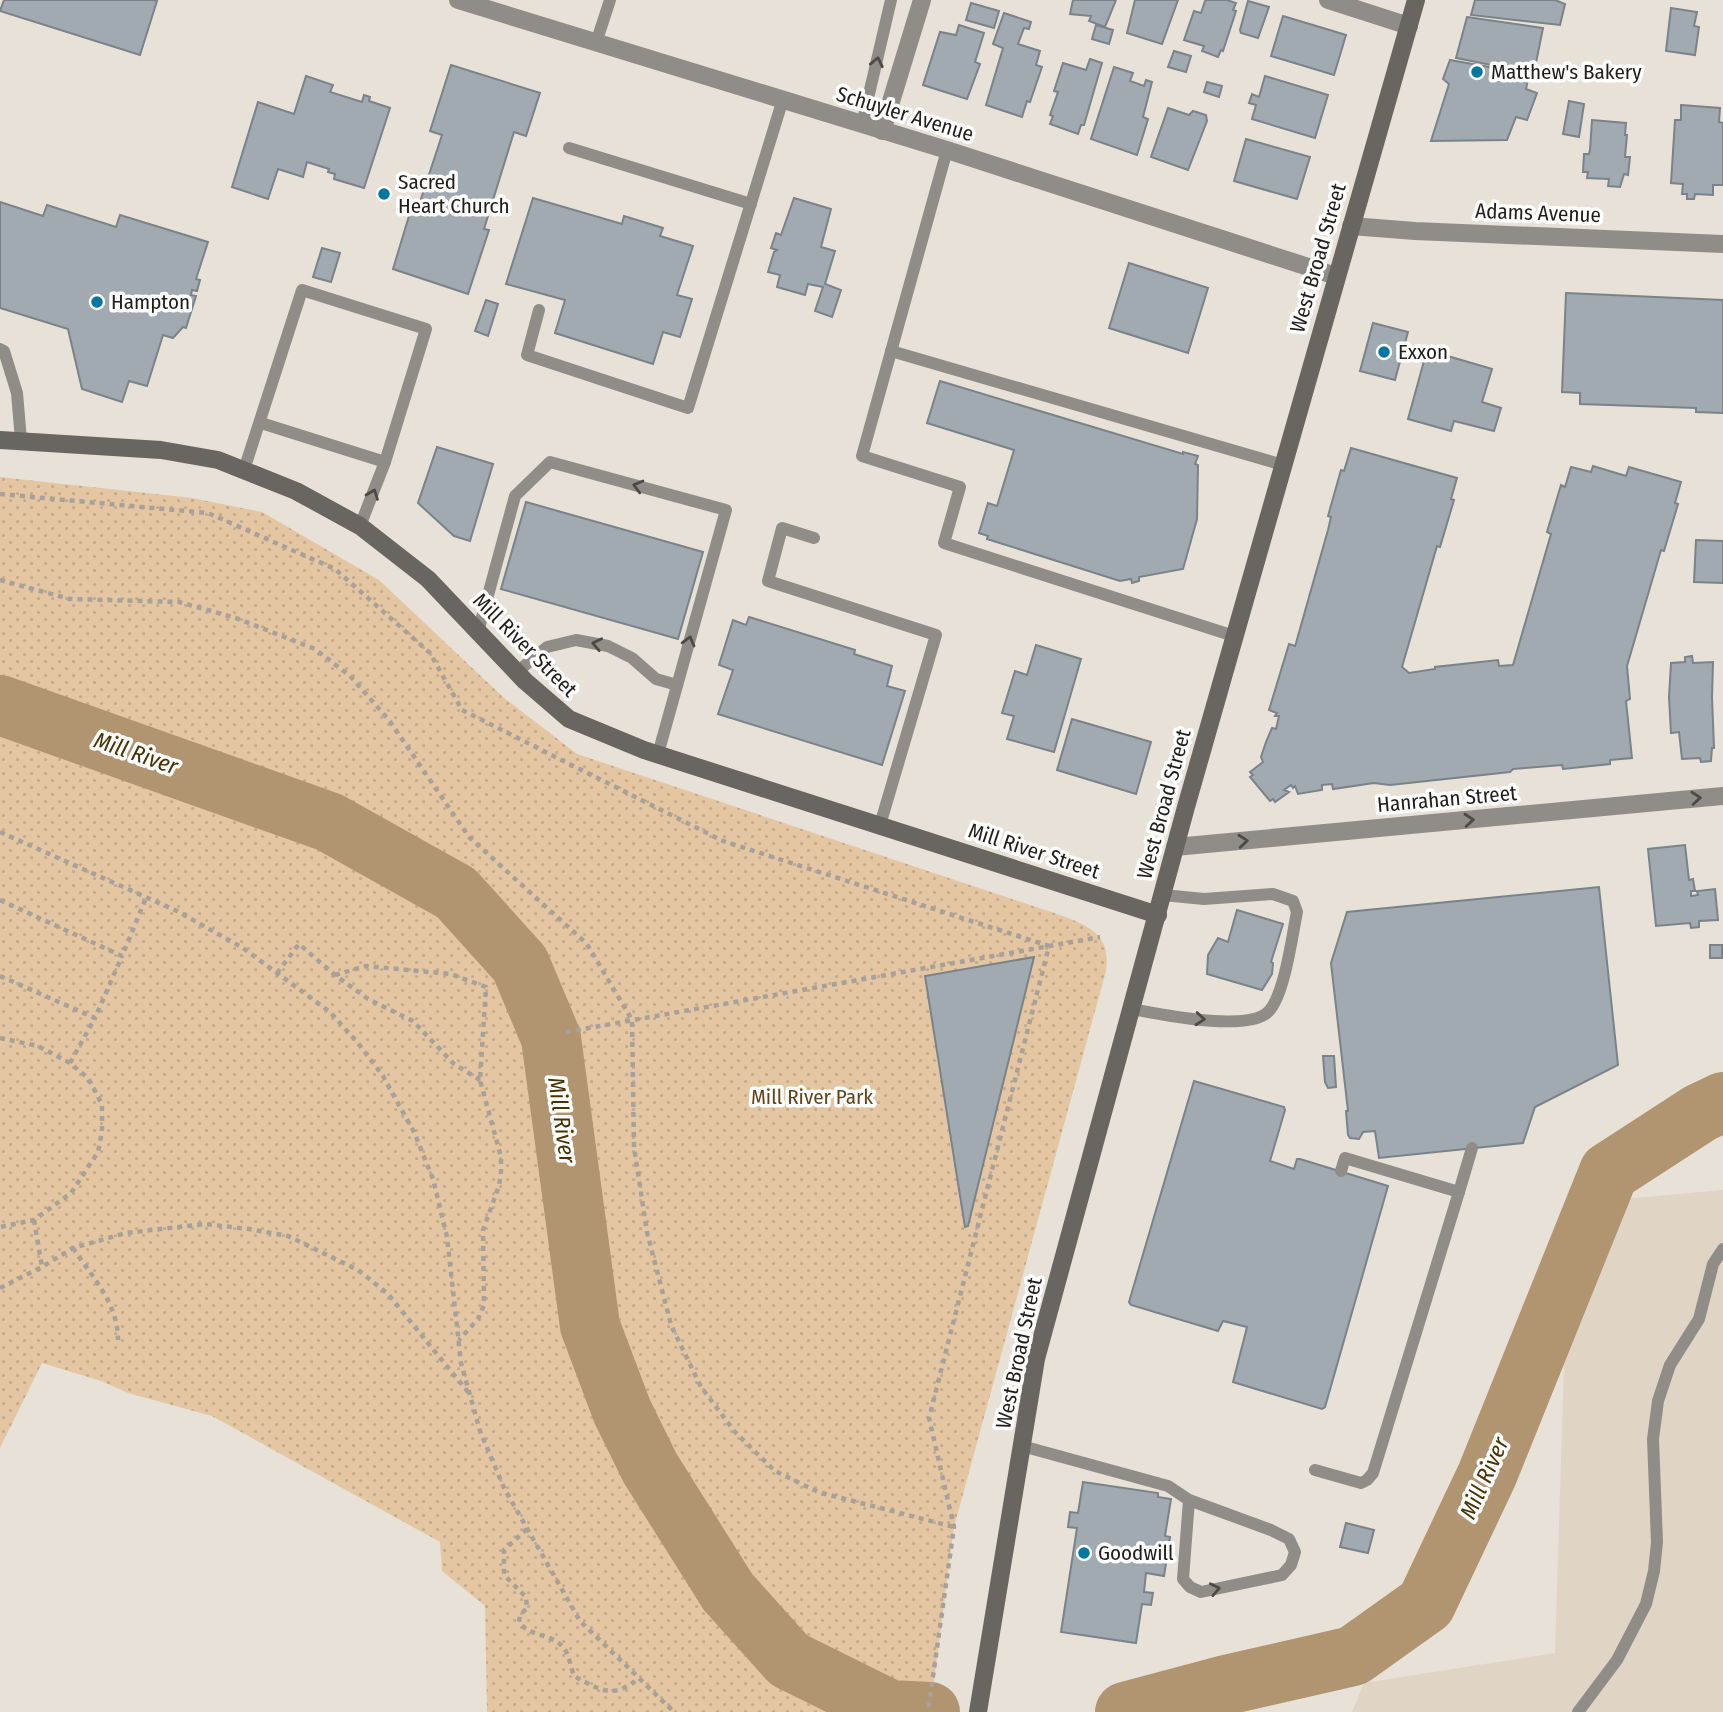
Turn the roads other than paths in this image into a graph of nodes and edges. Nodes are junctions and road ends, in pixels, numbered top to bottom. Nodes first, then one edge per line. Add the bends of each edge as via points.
1 (458, 0) edge
2 (610, 0) edge
3 (891, 0) edge
4 (922, 0) edge
5 (1328, 0) edge
6 (1416, 0) edge
7 (1409, 26) junction
8 (596, 43) junction
9 (783, 99) junction
10 (862, 124) junction
11 (882, 131) junction
12 (569, 148) dead end
13 (947, 150) junction
14 (751, 204) junction
15 (1350, 226) junction
16 (1723, 244) edge
17 (1336, 276) junction
18 (539, 310) dead end
19 (0, 349) edge
20 (891, 351) junction
21 (261, 423) junction
22 (0, 440) edge
23 (21, 440) junction
24 (385, 461) junction
25 (1283, 465) junction
26 (244, 470) junction
27 (360, 526) junction
28 (814, 538) dead end
29 (478, 632) junction
30 (1234, 636) junction
31 (517, 672) junction
32 (677, 685) junction
33 (658, 754) junction
34 (1723, 796) edge
35 (880, 825) junction
36 (1175, 847) junction
37 (1163, 895) junction
38 (1158, 915) junction
39 (1132, 1009) junction
40 (1472, 1148) dead end
41 (1341, 1171) dead end
42 (1459, 1192) junction
43 (1723, 1249) edge
44 (1022, 1446) junction
45 (1315, 1471) dead end
46 (1189, 1500) junction
47 (978, 1712) edge
48 (1578, 1712) edge

1 - 8 street, Schuyler Avenue
2 - 8 lane
10 -> 3 lane
4 - 11 street
5 - 7 street
6 - 7 main road, West Broad Street
7 - 15 main road, West Broad Street
8 - 9 street, Schuyler Avenue
9 - 10 street, Schuyler Avenue
9 - 14 lane
10 - 11 street, Schuyler Avenue
11 - 13 street, Schuyler Avenue
12 - 14 lane
13 - 17 street, Schuyler Avenue
13 - 20 lane
14 - 18 lane via 688,408 527,355
15 - 16 street, Adams Avenue
15 - 17 main road, West Broad Street
17 - 25 main road, West Broad Street
19 - 23 lane via 18,393
20 - 25 lane
20 - 30 lane via 862,456 960,487 944,543
21 - 24 lane
21 - 24 lane via 302,289 426,328
21 - 26 lane
22 - 23 main road, Mill River Street
23 - 26 main road, Mill River Street via 161,450 218,460
27 -> 24 lane
25 - 30 main road, West Broad Street
26 - 27 main road, Mill River Street via 296,491
27 - 29 main road, Mill River Street via 428,579
28 - 35 lane via 782,528 768,581 936,635
29 - 31 main road, Mill River Street
32 -> 29 lane via 726,510 550,462 515,496
30 - 36 main road, West Broad Street
32 -> 31 lane via 656,679 632,658 608,646 576,640 547,647
31 - 33 main road, Mill River Street via 569,719
32 - 33 lane
33 - 35 main road, Mill River Street
36 -> 34 street, Hanrahan Street
35 - 38 main road, Mill River Street
36 - 37 main road, West Broad Street
37 - 38 main road, West Broad Street
39 -> 37 lane via 1199,1020 1250,1021 1269,1011 1282,983 1297,912 1293,901 1273,894 1205,899
38 - 39 main road, West Broad Street
39 - 44 main road, West Broad Street via 1037,1359
40 - 42 lane
41 - 42 lane via 1345,1158
42 - 45 lane via 1373,1473 1361,1483
43 - 48 lane via 1713,1264 1699,1319 1670,1365 1658,1401 1653,1439 1657,1542 1646,1604 1617,1660
44 - 46 lane via 1168,1486
44 - 47 main road, West Broad Street
46 -> 46 lane via 1183,1579 1190,1587 1201,1592 1282,1575 1292,1565 1295,1552 1289,1539

